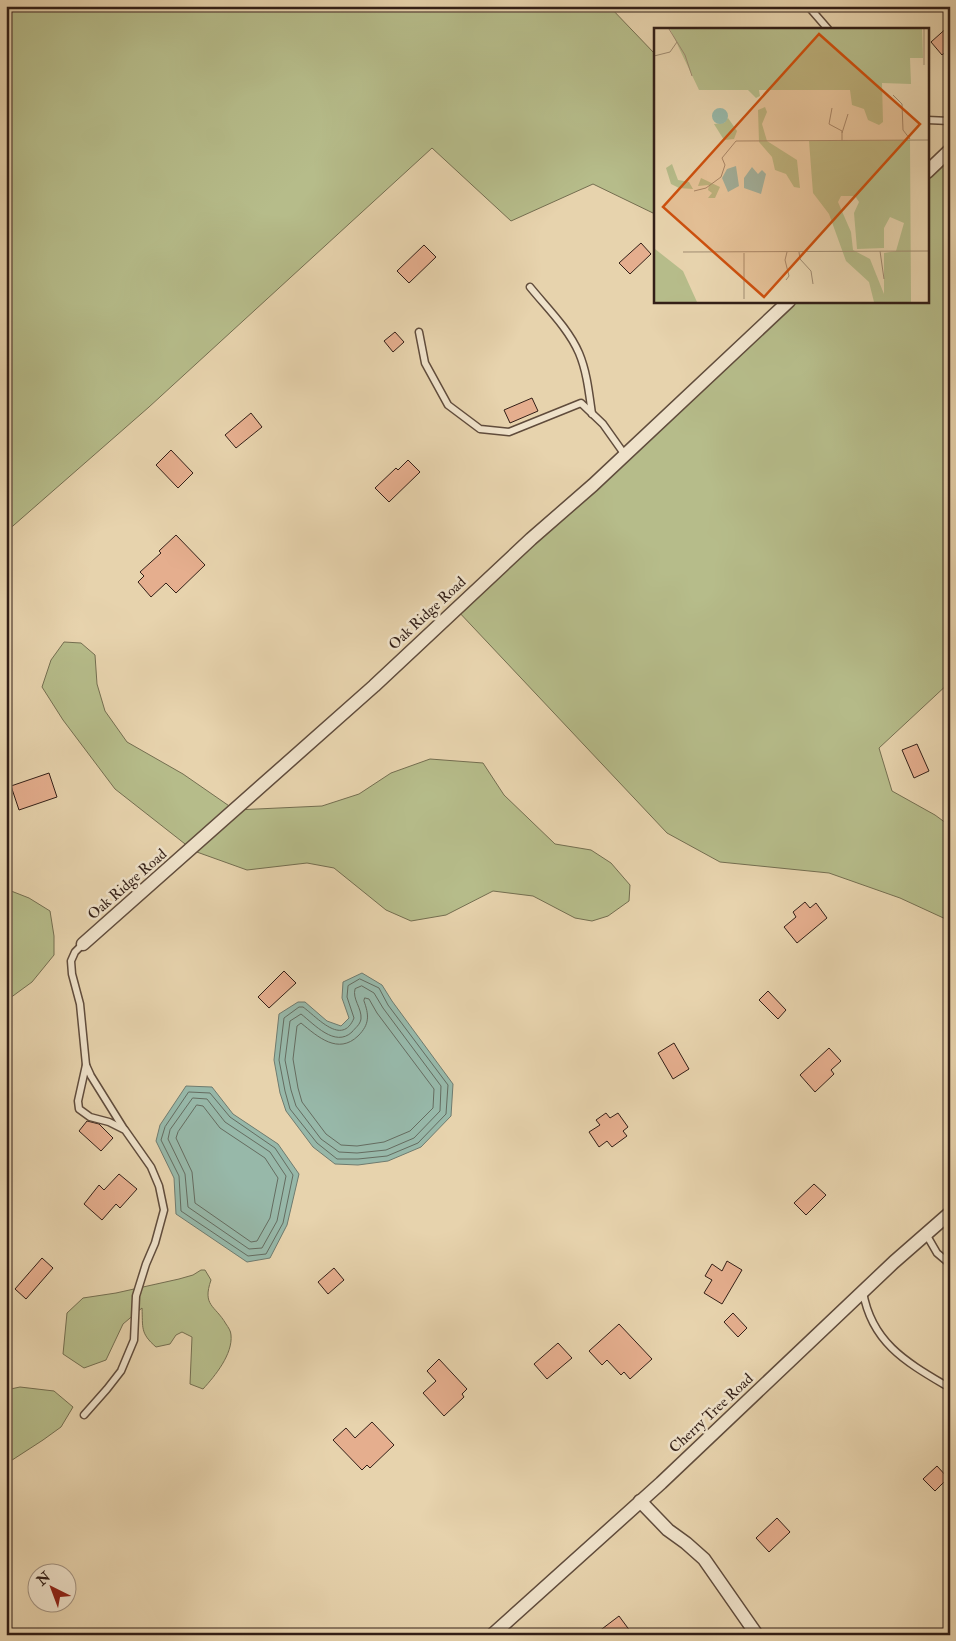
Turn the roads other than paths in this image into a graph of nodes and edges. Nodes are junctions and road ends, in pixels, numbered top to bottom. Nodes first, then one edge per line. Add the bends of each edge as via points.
1 (808, 6) edge
2 (827, 28) edge
3 (928, 120) edge
4 (950, 121) edge
5 (950, 150) edge
6 (928, 171) edge
7 (530, 287) dead end
8 (788, 302) edge
9 (419, 332) dead end
10 (592, 414) junction
11 (625, 455) junction
12 (83, 944) joint
13 (86, 1065) junction
14 (125, 1130) junction
15 (950, 1213) edge
16 (926, 1234) junction
17 (950, 1264) edge
18 (863, 1291) junction
19 (950, 1388) edge
20 (84, 1415) dead end
21 (640, 1501) junction
22 (492, 1635) edge
23 (757, 1635) edge

1 - 2 lane
3 - 4 lane
5 - 6 street
7 - 10 lane via 569,334 579,353
8 - 11 street, Oak Ridge Road
9 - 10 lane via 425,363 448,406 480,429 509,432 581,403
10 - 11 lane
11 - 12 street, Oak Ridge Road via 374,686
12 - 13 lane via 74,952 71,962 80,1004
13 - 14 lane
13 - 14 lane via 79,1110
14 - 20 lane via 151,1167 164,1210 136,1296 134,1340 121,1371
15 - 16 street, Cherry Tree Road
16 - 17 lane via 937,1253
16 - 18 street, Cherry Tree Road
18 - 19 lane via 866,1309 874,1326 891,1348 910,1364
18 - 21 street, Cherry Tree Road
21 - 22 street, Cherry Tree Road
21 - 23 street via 704,1560

